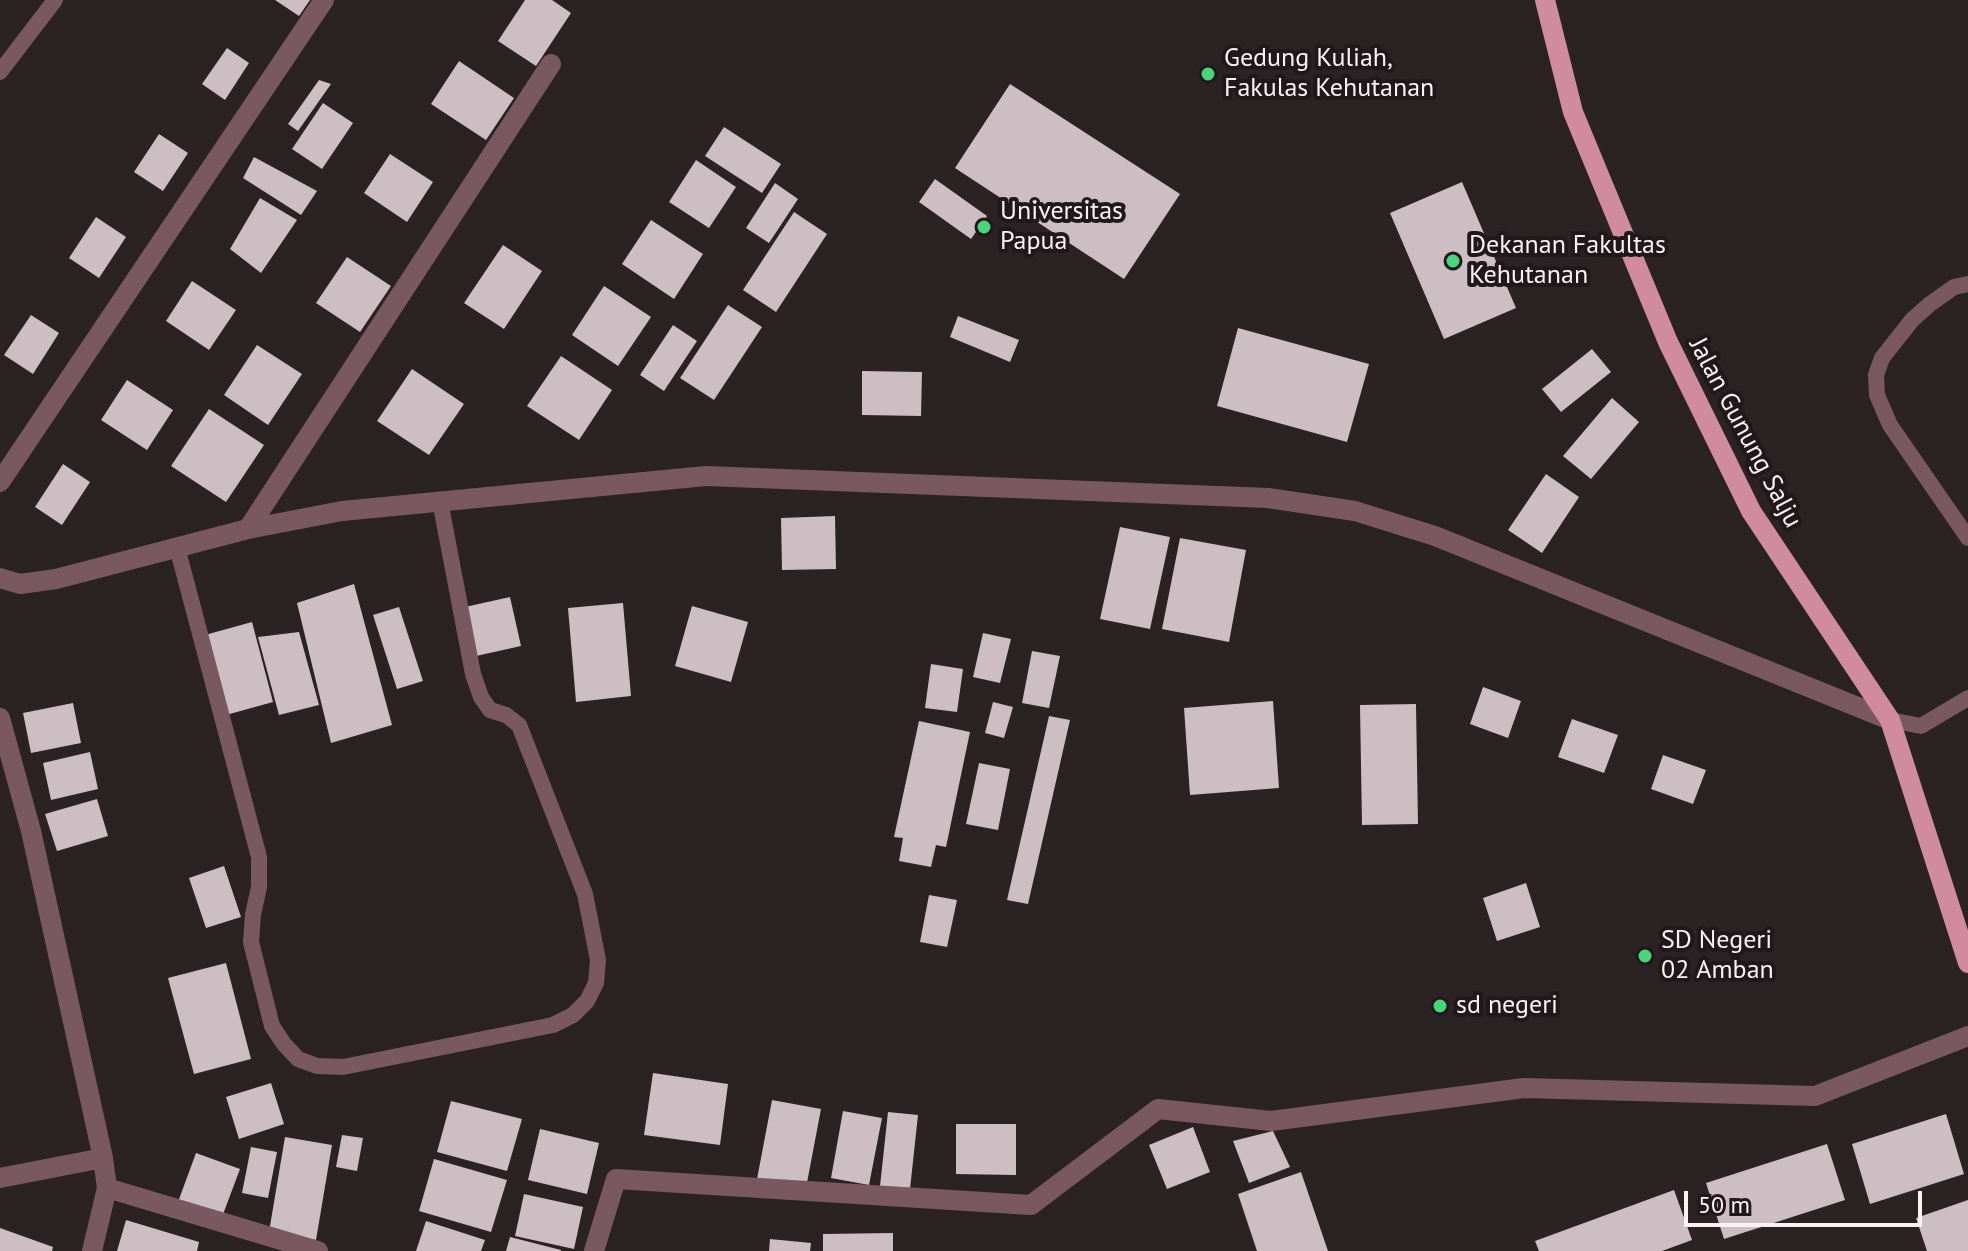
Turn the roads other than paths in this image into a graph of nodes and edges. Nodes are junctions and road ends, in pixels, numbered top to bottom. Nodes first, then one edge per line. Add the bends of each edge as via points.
1 (55, 0) edge
2 (324, 0) edge
3 (1545, 0) edge
4 (551, 64) dead end
5 (0, 72) edge
6 (1968, 284) edge
7 (0, 482) edge
8 (440, 501) junction
9 (248, 529) junction
10 (1968, 538) edge
11 (177, 547) junction
12 (1, 580) edge
13 (1968, 698) edge
14 (0, 718) edge
15 (1890, 720) junction
16 (1968, 963) edge
17 (1968, 1036) edge
18 (103, 1158) junction
19 (0, 1178) edge
20 (107, 1188) junction
21 (92, 1251) edge
22 (318, 1251) edge
23 (594, 1251) edge

1 - 5 lane
2 - 7 street
3 - 15 main road, Jalan Gunung Salju via 1573,112 1675,356 1751,511
4 - 9 street
6 - 10 lane via 1954,287 1912,320 1882,358 1876,375 1877,395 1890,425
8 - 9 street via 342,511
8 - 11 lane via 473,674 490,710 519,725 585,894 598,960 596,983 573,1015 553,1025 343,1067 298,1059 272,1026 251,942 259,857
8 - 15 street via 706,476 1282,500 1355,511 1435,536
9 - 11 street
11 - 12 street via 56,579 20,584
13 - 15 lane via 1921,726
14 - 18 street via 31,831
15 - 16 main road, Jalan Gunung Salju
17 - 23 street via 1815,1096 1524,1088 1271,1121 1158,1109 1031,1205 616,1179
18 - 19 street
18 - 20 street
20 - 21 street
20 - 22 street

